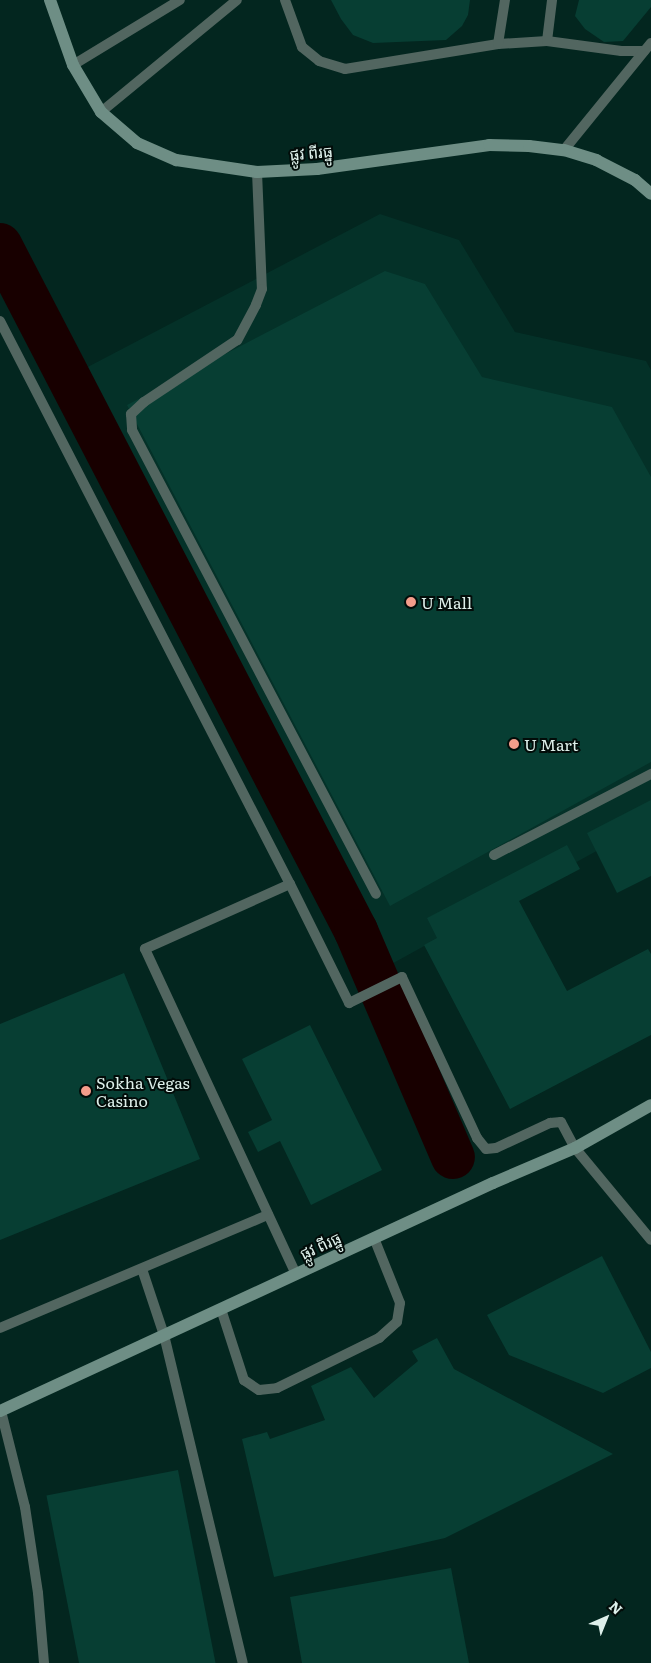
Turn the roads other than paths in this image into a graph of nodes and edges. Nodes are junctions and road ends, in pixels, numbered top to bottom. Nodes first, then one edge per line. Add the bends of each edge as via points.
1 (50, 0) edge
2 (180, 0) edge
3 (238, 0) edge
4 (284, 0) edge
5 (505, 0) edge
6 (552, 0) edge
7 (547, 41) junction
8 (498, 44) junction
9 (647, 47) edge
10 (73, 65) junction
11 (101, 112) junction
12 (564, 150) junction
13 (257, 172) junction
14 (651, 194) edge
15 (0, 321) edge
16 (651, 774) edge
17 (494, 855) dead end
18 (290, 884) junction
19 (376, 894) dead end
20 (651, 1105) edge
21 (575, 1148) junction
22 (268, 1216) junction
23 (374, 1238) junction
24 (651, 1240) edge
25 (142, 1269) junction
26 (296, 1274) junction
27 (221, 1309) junction
28 (0, 1328) edge
29 (164, 1335) junction
30 (0, 1411) edge
31 (44, 1663) edge
32 (243, 1663) edge

1 - 10 main road, ផ្លូវ ពីរធ្នូ
2 - 10 lane
3 - 11 lane
4 - 8 lane via 302,47 319,62 346,69
5 - 8 lane
6 - 7 lane
7 - 8 lane
7 - 9 lane via 621,52
9 - 12 lane
10 - 11 main road, ផ្លូវ ពីរធ្នូ
11 - 13 main road, ផ្លូវ ពីរធ្នូ via 137,143 176,160
12 - 13 main road, ផ្លូវ ពីរធ្នូ via 489,145 317,169
12 - 14 main road, ផ្លូវ ពីរធ្នូ via 596,160 635,180
13 - 19 lane via 262,289 256,305 237,340 131,414 132,430
15 - 18 lane
16 - 17 lane
18 - 21 lane via 349,1003 402,977 486,1149 496,1148 550,1122 561,1122
18 - 22 lane via 145,949
20 - 21 main road, ផ្លូវ ពីរធ្នូ
21 - 23 main road, ផ្លូវ ពីរធ្នូ
21 - 24 lane
22 - 25 lane
22 - 26 lane
23 - 26 main road, ផ្លូវ ពីរធ្នូ
23 - 27 lane via 400,1303 397,1322 380,1338 277,1388 259,1390 244,1380
25 - 28 lane
25 - 29 lane
26 - 27 main road, ផ្លូវ ពីរធ្នូ
27 - 29 main road, ផ្លូវ ពីរធ្នូ
29 - 30 main road, ផ្លូវ ពីរធ្នូ
29 - 32 lane
30 - 31 lane via 25,1507 38,1593

